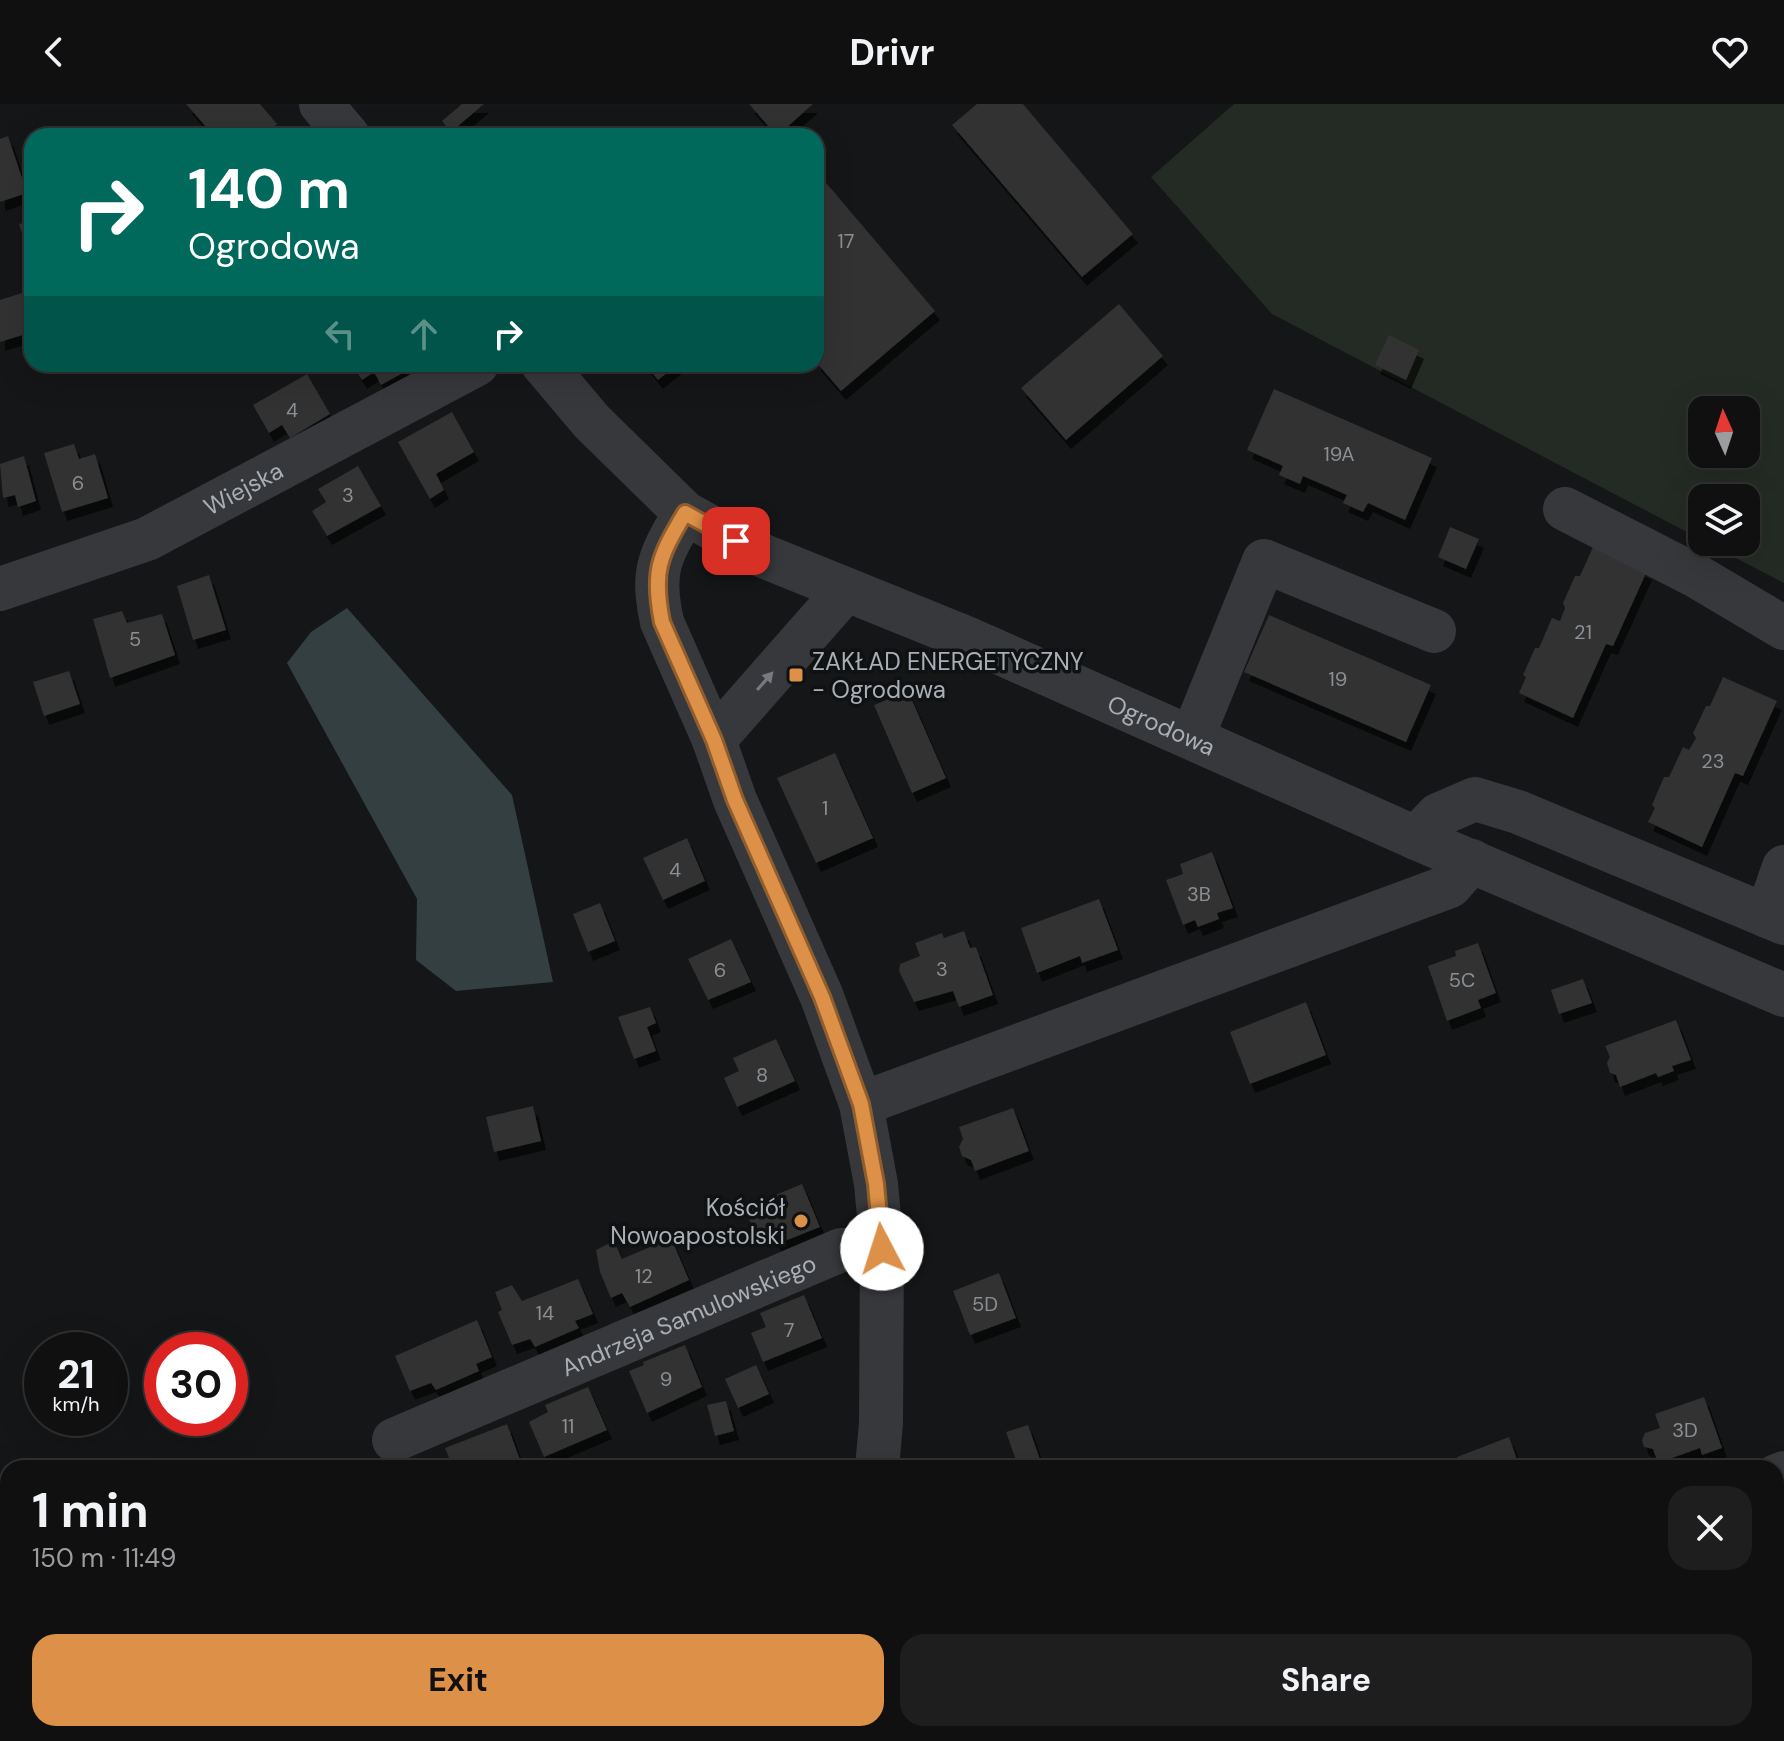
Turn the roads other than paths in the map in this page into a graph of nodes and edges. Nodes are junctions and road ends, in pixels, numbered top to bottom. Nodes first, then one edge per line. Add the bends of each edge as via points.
1 (321, 104) edge
2 (341, 128) edge
3 (462, 372) edge
4 (550, 372) edge
5 (1565, 509) dead end
6 (685, 513) junction
7 (0, 589) edge
8 (845, 591) junction
9 (1784, 628) edge
10 (1434, 631) dead end
11 (1192, 738) junction
12 (714, 740) junction
13 (1416, 838) junction
14 (1472, 861) junction
15 (1784, 867) edge
16 (1775, 919) edge
17 (1784, 995) edge
18 (861, 1104) junction
19 (882, 1249) junction
20 (394, 1440) dead end
21 (878, 1460) edge

1 - 2 street
3 - 7 street, Wiejska via 147,539
4 - 6 street, Ogrodowa via 592,422
5 - 9 street
6 - 8 street, Ogrodowa via 761,555
6 - 12 street via 658,567 658,602
8 - 11 street, Ogrodowa via 971,640
12 -> 8 street
10 - 11 street via 1264,561
11 - 13 street, Ogrodowa
12 - 18 street
13 - 14 street, Ogrodowa
13 - 16 street via 1438,815 1475,799
14 - 17 street, Ogrodowa
14 - 18 street via 1450,886
15 - 16 street
18 - 19 street
19 - 20 street, Andrzeja Samulowskiego via 841,1250
19 - 21 street

